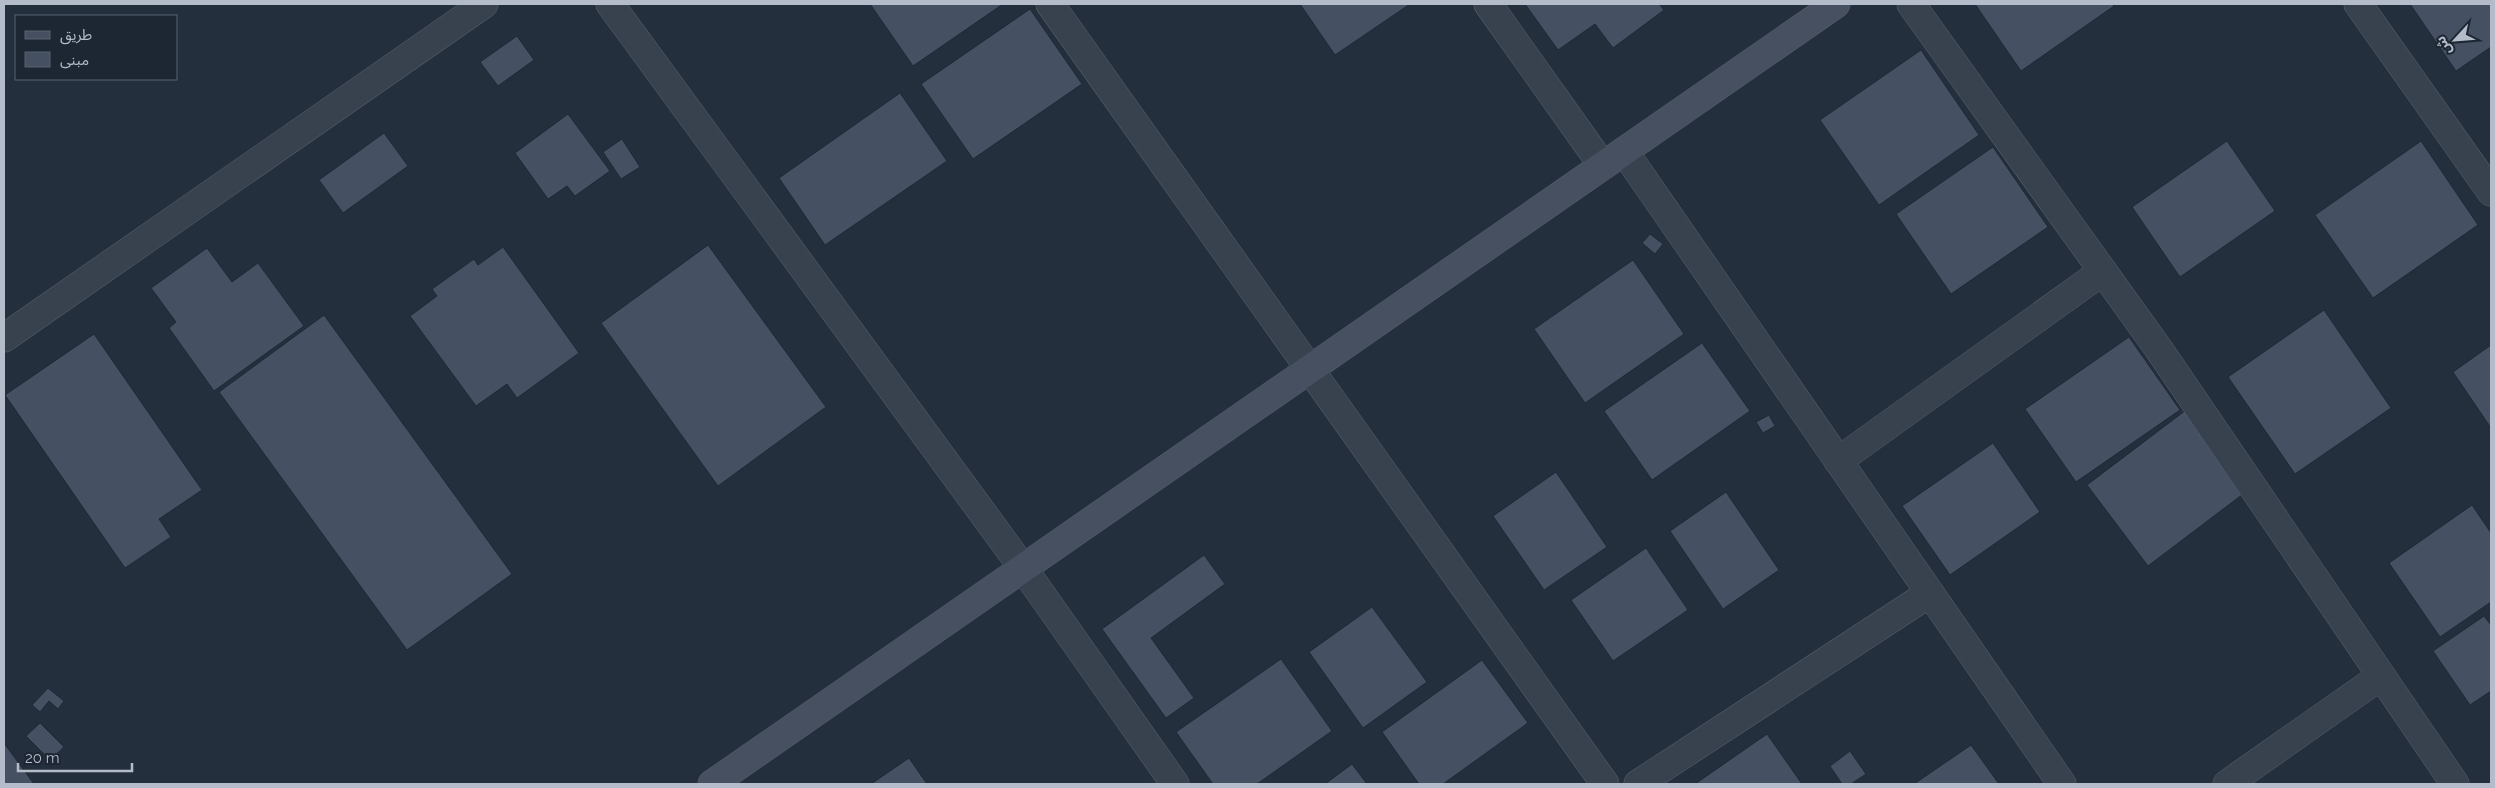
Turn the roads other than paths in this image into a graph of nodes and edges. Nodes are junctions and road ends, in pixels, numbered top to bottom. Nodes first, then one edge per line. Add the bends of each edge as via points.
1 (484, 4) edge
2 (610, 4) edge
3 (1050, 4) edge
4 (1488, 4) edge
5 (1836, 4) edge
6 (1911, 4) edge
7 (2358, 4) edge
8 (1613, 159) junction
9 (2491, 192) edge
10 (2103, 271) junction
11 (4, 338) edge
12 (1309, 370) junction
13 (1838, 461) junction
14 (1023, 568) junction
15 (1930, 593) junction
16 (2382, 676) junction
17 (721, 781) edge
18 (1175, 784) edge
19 (1605, 784) edge
20 (1638, 784) edge
21 (2062, 784) edge
22 (2228, 784) edge
23 (2455, 784) edge

1 - 11 street
2 - 14 street
3 - 12 street
4 - 8 street
5 - 8 street
6 - 10 street
7 - 9 street
8 - 12 street
8 - 13 street
10 - 13 street
10 - 16 street
12 - 14 street
12 - 19 street
13 - 15 street
14 - 17 street
14 - 18 street
15 - 20 street
15 - 21 street
16 - 22 street
16 - 23 street

